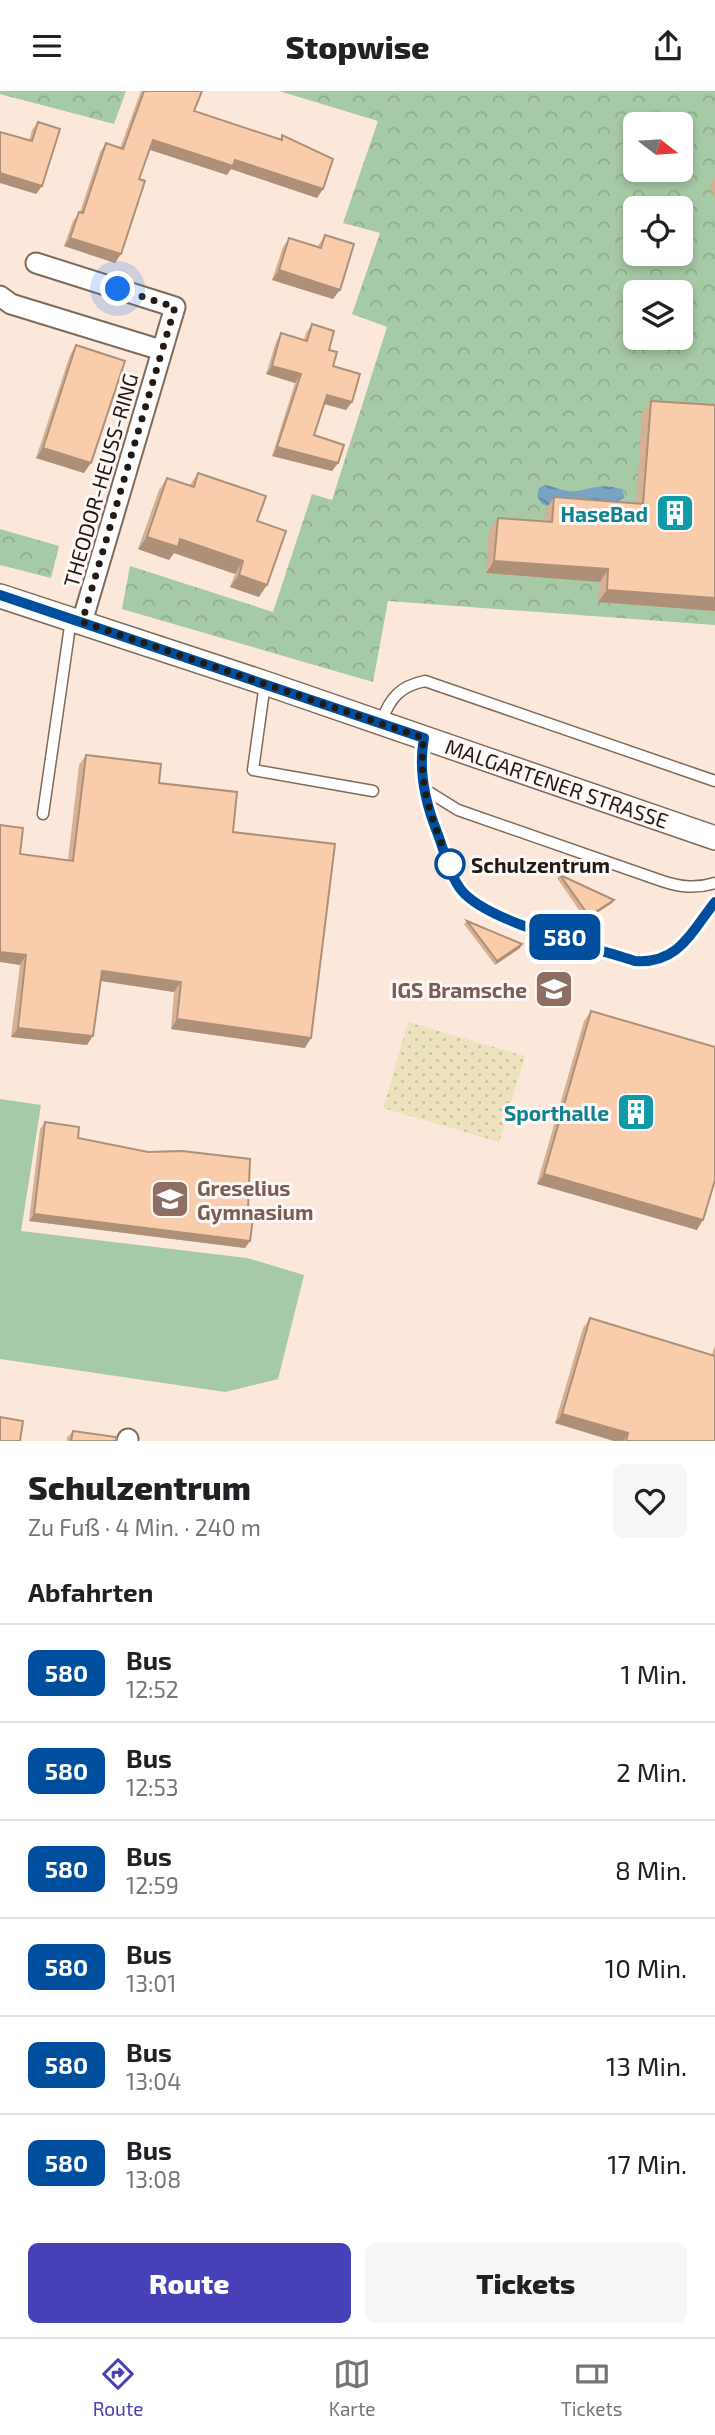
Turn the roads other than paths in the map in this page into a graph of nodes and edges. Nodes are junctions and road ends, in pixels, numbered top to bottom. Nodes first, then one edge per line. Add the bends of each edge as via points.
1 (36, 263) dead end
2 (0, 296) edge
3 (162, 350) junction
4 (0, 596) edge
5 (77, 620) junction
6 (265, 683) junction
7 (381, 722) junction
8 (424, 738) junction
9 (715, 782) edge
10 (424, 789) junction
11 (373, 791) dead end
12 (43, 814) dead end
13 (715, 838) edge
14 (715, 883) edge
15 (715, 902) edge

1 - 3 street, THEODOR-HEUSS-RING via 175,307
2 - 3 street, THEODOR-HEUSS-RING via 11,304
3 - 5 street, THEODOR-HEUSS-RING
4 - 5 street, MALGARTENER STRASSE
5 - 6 street, MALGARTENER STRASSE
5 - 12 lane
6 - 7 street, MALGARTENER STRASSE
6 - 11 lane via 253,769
7 - 8 street, MALGARTENER STRASSE
7 - 9 lane via 388,703 406,685 425,681
8 - 10 lane via 420,757
8 - 13 street, MALGARTENER STRASSE
10 - 14 lane via 458,810 662,881 681,887
10 - 15 lane via 460,889 486,911 650,962 678,950

